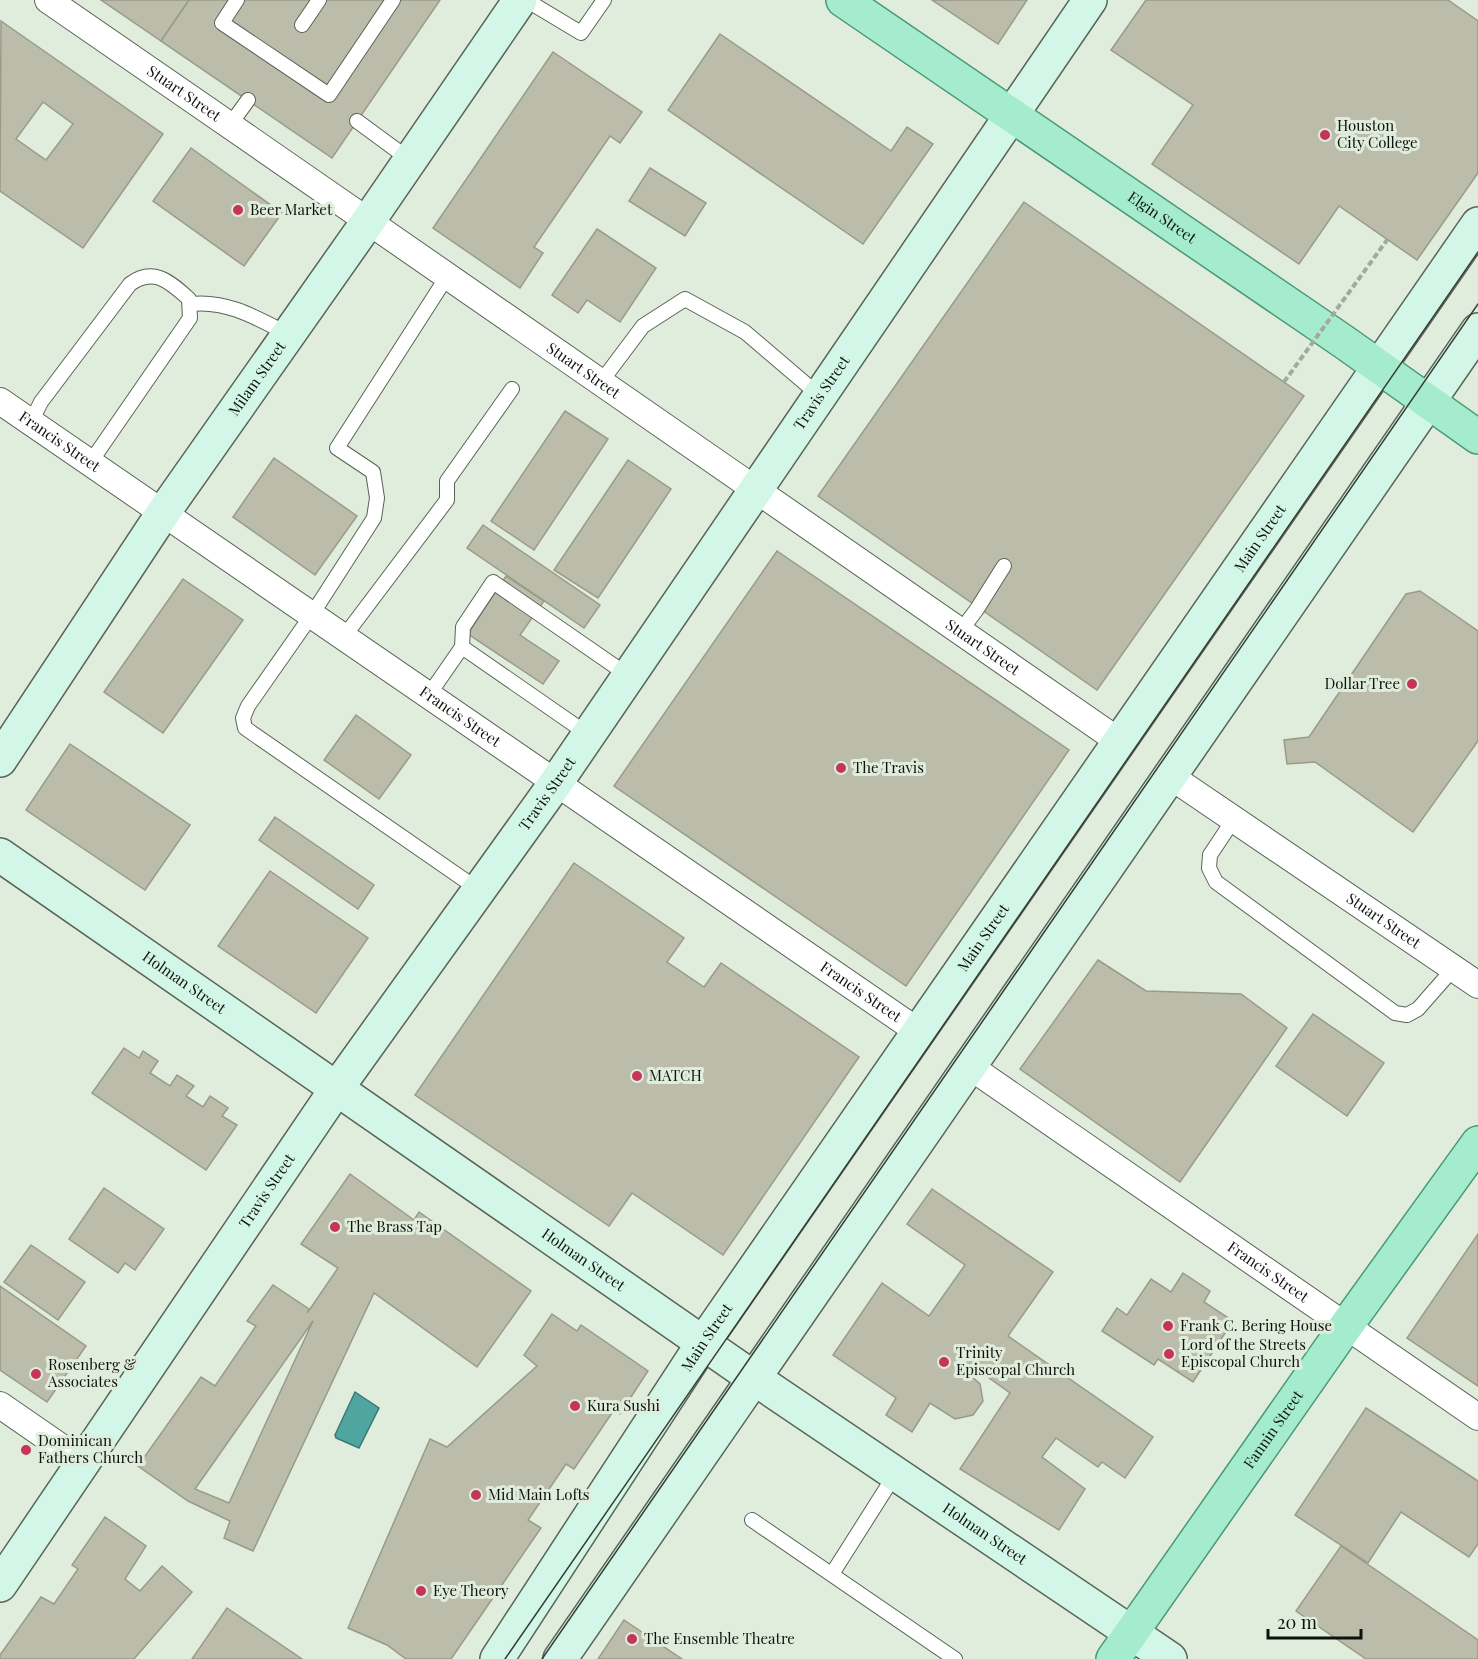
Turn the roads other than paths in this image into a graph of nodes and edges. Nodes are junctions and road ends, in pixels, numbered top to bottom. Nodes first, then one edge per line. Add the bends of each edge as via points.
1 (48, 0) edge
2 (237, 0) edge
3 (319, 0) edge
4 (393, 0) edge
5 (520, 0) edge
6 (526, 0) edge
7 (604, 0) edge
8 (843, 0) edge
9 (1090, 0) edge
10 (302, 25) dead end
11 (248, 100) dead end
12 (1010, 115) junction
13 (357, 122) dead end
14 (230, 125) junction
15 (410, 160) junction
16 (369, 220) junction
17 (1478, 224) edge
18 (448, 275) junction
19 (190, 304) junction
20 (1478, 330) edge
21 (288, 334) junction
22 (1379, 368) junction
23 (601, 382) junction
24 (512, 389) dead end
25 (820, 396) junction
26 (0, 401) edge
27 (1429, 402) junction
28 (31, 422) junction
29 (1478, 437) edge
30 (90, 463) junction
31 (755, 491) junction
32 (163, 513) junction
33 (1004, 566) dead end
34 (311, 616) junction
35 (960, 632) junction
36 (343, 638) junction
37 (462, 647) junction
38 (629, 675) junction
39 (428, 696) junction
40 (589, 735) junction
41 (1120, 742) junction
42 (0, 760) edge
43 (1170, 776) junction
44 (555, 784) junction
45 (1234, 819) junction
46 (0, 855) edge
47 (479, 890) junction
48 (1454, 968) junction
49 (1478, 984) edge
50 (919, 1032) junction
51 (969, 1066) junction
52 (337, 1088) junction
53 (1478, 1143) edge
54 (1346, 1326) junction
55 (704, 1344) junction
56 (754, 1378) junction
57 (0, 1405) edge
58 (1478, 1417) edge
59 (84, 1462) junction
60 (896, 1473) junction
61 (752, 1520) dead end
62 (832, 1574) junction
63 (0, 1585) edge
64 (1132, 1632) junction
65 (497, 1659) edge
66 (560, 1659) edge
67 (955, 1659) edge
68 (1113, 1659) edge
69 (1170, 1659) edge

1 - 14 street, Stuart Street
2 - 4 lane via 222,23 329,94
3 - 10 lane
5 - 15 main road, Milam Street
6 - 7 lane via 581,33
8 - 12 main road, Elgin Street
9 - 12 main road, Travis Street
11 - 14 lane
12 - 22 main road, Elgin Street
12 - 25 main road, Travis Street
13 - 15 lane
14 - 16 street, Stuart Street
15 - 16 main road, Milam Street
16 - 18 street, Stuart Street
16 - 21 main road, Milam Street
17 - 22 main road, Main Street
18 - 23 street, Stuart Street
18 - 34 lane via 337,448 373,472 377,498 374,518
19 - 21 lane via 212,303 244,311
19 - 28 lane via 189,299 160,277 140,276 41,402
19 - 30 lane via 190,318
20 - 27 main road
21 - 32 main road, Milam Street
22 - 27 main road, Elgin Street
22 - 41 main road, Main Street
23 - 25 lane via 643,326 685,299 745,332
23 - 31 street, Stuart Street
24 - 36 lane via 447,481 447,500
25 - 31 main road, Travis Street
26 - 28 street, Francis Street
27 - 29 main road, Elgin Street
27 - 43 main road
28 - 30 street, Francis Street
30 - 32 street, Francis Street
31 - 35 street, Stuart Street
31 - 38 main road, Travis Street
32 - 34 street, Francis Street
32 - 42 main road, Milam Street
33 - 35 lane
34 - 36 street, Francis Street
34 - 47 lane via 248,706 243,718 245,728
35 - 41 street, Stuart Street
36 - 39 street, Francis Street
37 - 38 lane via 463,627 493,582
37 - 39 lane
37 - 40 lane
38 - 40 main road, Travis Street
39 - 44 street, Francis Street
40 - 44 main road, Travis Street
41 - 50 main road, Main Street
43 - 45 street, Stuart Street
43 - 51 main road
44 - 47 main road, Travis Street
44 - 50 street, Francis Street
45 - 48 street, Stuart Street
45 - 48 lane via 1210,855 1209,868 1216,882 1395,1013 1407,1015 1418,1010
46 - 52 main road, Holman Street
47 - 52 main road, Travis Street
48 - 49 street, Stuart Street
50 - 55 main road, Main Street
51 - 54 street, Francis Street
51 - 56 main road
52 - 55 main road, Holman Street
52 - 59 main road, Travis Street
53 - 54 main road, Fannin Street
54 - 58 street, Francis Street
54 - 64 main road, Fannin Street
55 - 56 main road, Holman Street
55 - 65 main road, Main Street
56 - 60 main road, Holman Street
56 - 66 main road
57 - 59 street
59 - 63 main road, Travis Street
60 - 62 lane
60 - 64 main road, Holman Street
61 - 62 lane
62 - 67 lane
64 - 68 main road, Fannin Street
64 - 69 main road, Holman Street

